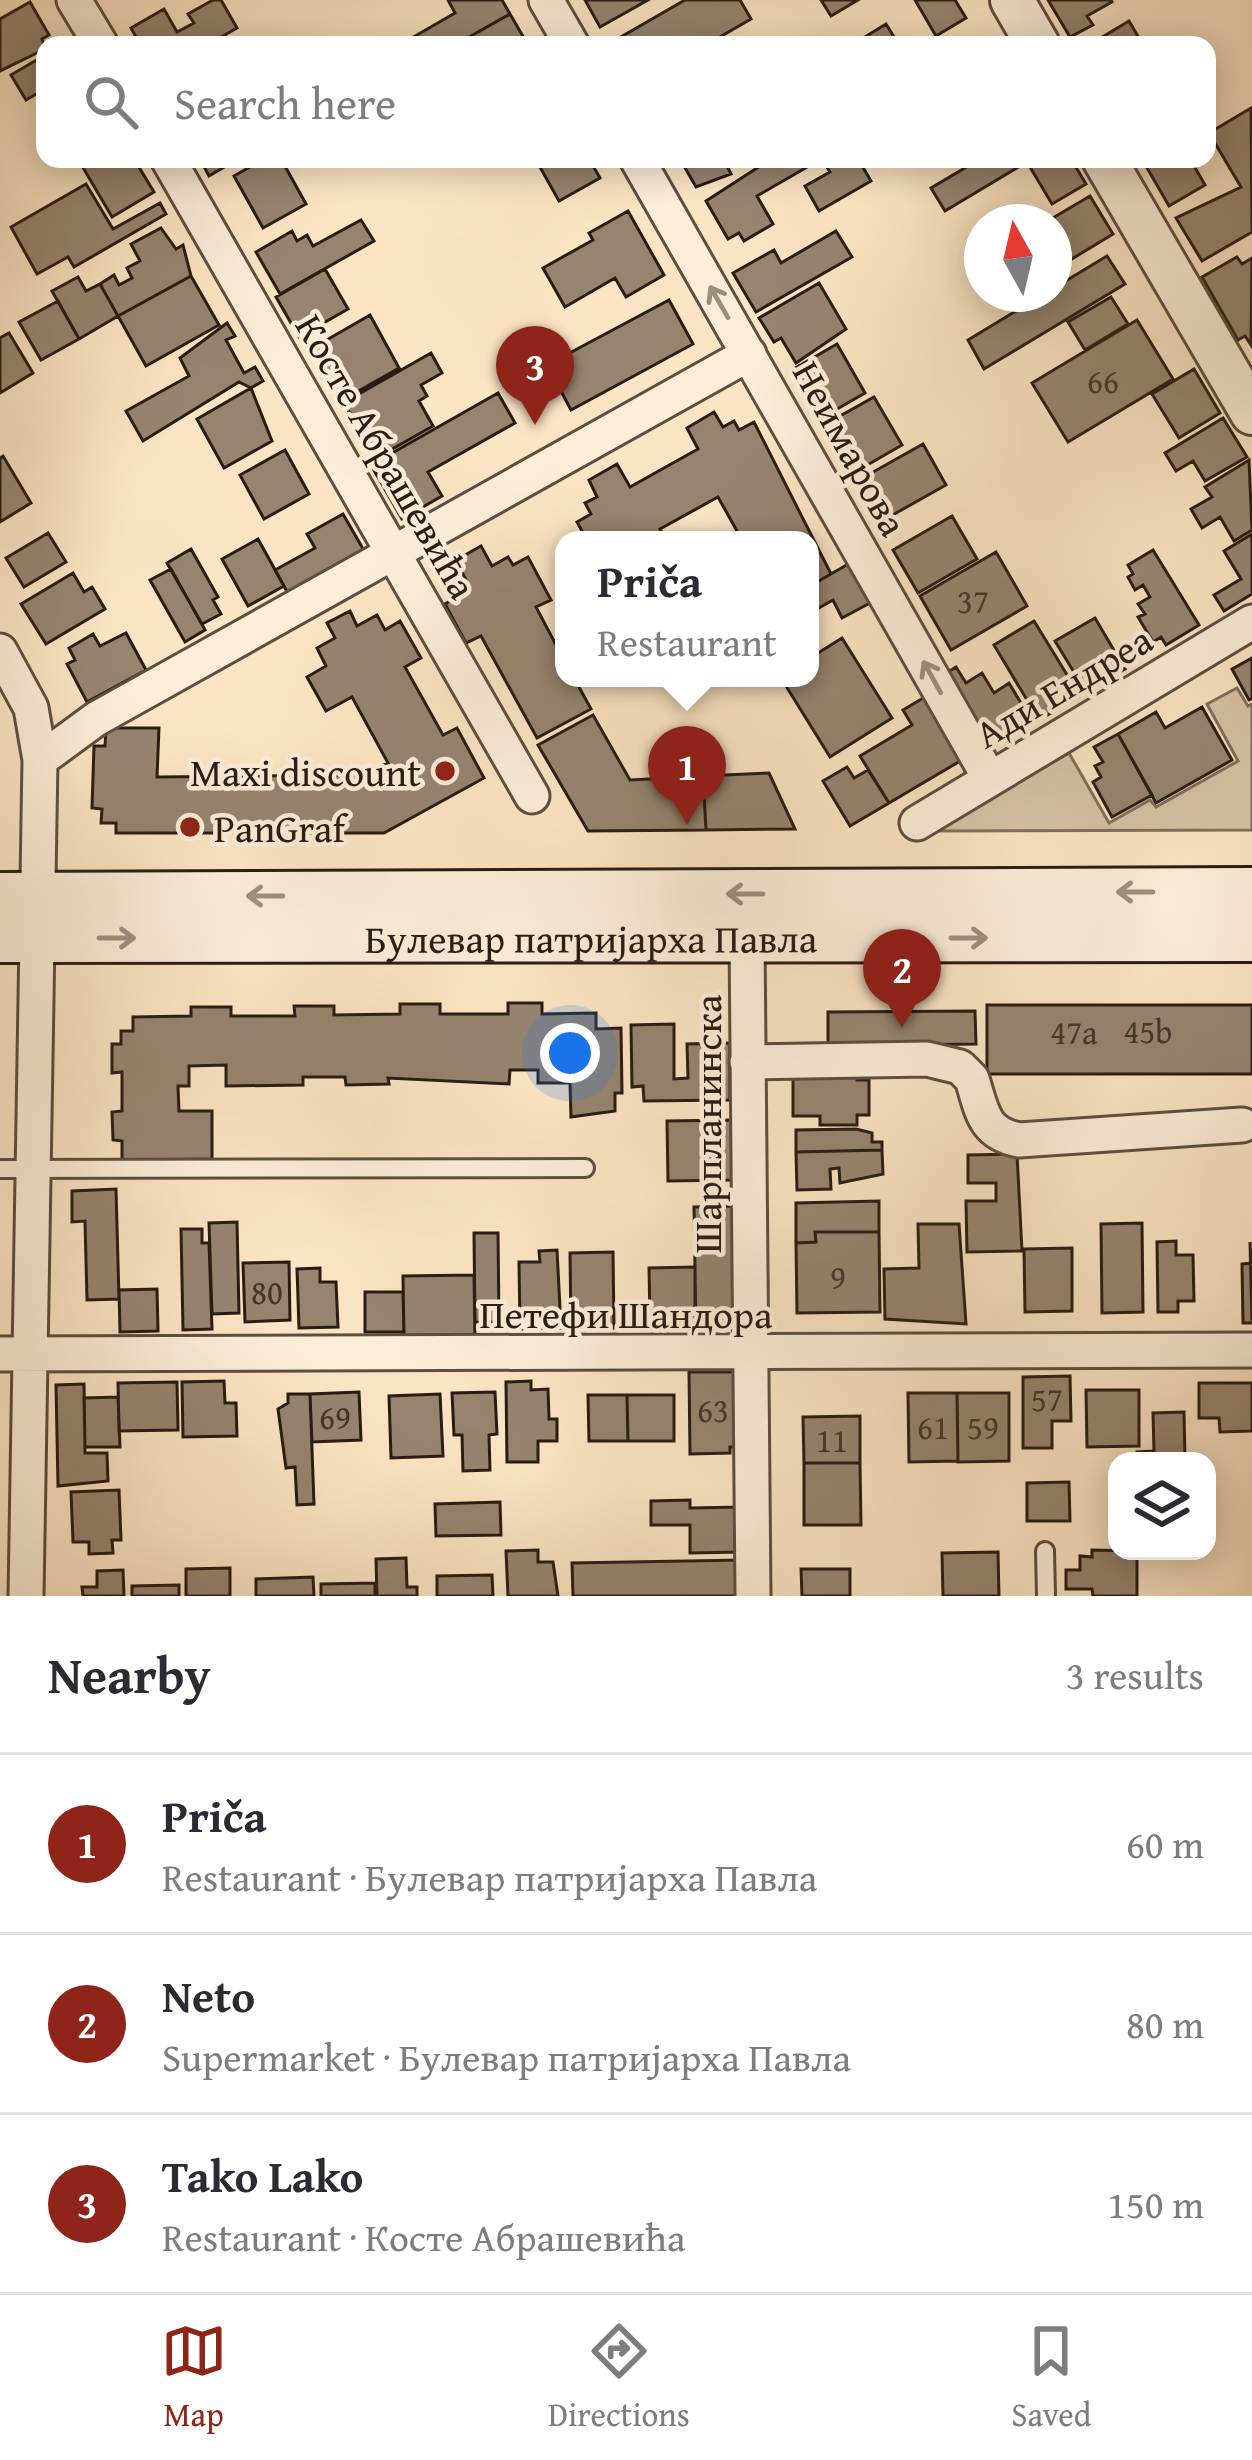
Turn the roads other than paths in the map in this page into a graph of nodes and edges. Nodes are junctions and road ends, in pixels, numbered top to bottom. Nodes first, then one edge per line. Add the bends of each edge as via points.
1 (74, 0) edge
2 (546, 0) edge
3 (1012, 0) edge
4 (95, 36) edge
5 (567, 36) edge
6 (1033, 36) edge
7 (173, 168) edge
8 (642, 168) edge
9 (1109, 168) edge
10 (749, 354) junction
11 (1252, 413) edge
12 (393, 550) junction
13 (1252, 622) edge
14 (0, 651) edge
15 (40, 760) junction
16 (989, 779) junction
17 (532, 796) dead end
18 (917, 823) dead end
19 (1252, 892) edge
20 (20, 918) edge
21 (1252, 937) edge
22 (747, 938) junction
23 (747, 1062) junction
24 (1242, 1125) dead end
25 (585, 1168) dead end
26 (0, 1169) edge
27 (34, 1170) junction
28 (1252, 1350) edge
29 (15, 1354) edge
30 (749, 1355) junction
31 (13, 1533) edge
32 (1045, 1551) dead end
33 (26, 1596) edge
34 (753, 1596) edge
35 (1046, 1596) edge

1 - 4 street
2 - 5 street
3 - 6 street
7 - 12 street, Косте Абрашевића
10 -> 8 street, Неимарова
9 - 11 street
10 - 12 street
16 -> 10 street, Неимарова
12 - 15 street via 96,719
12 - 17 street, Косте Абрашевића
13 - 16 street, Ади Ендреа
14 - 15 street via 31,708
15 - 20 street
16 - 18 street, Ади Ендреа
19 -> 20 main road, Булевар патријарха Павла
20 -> 22 main road, Булевар патријарха Павла
20 - 27 street
22 -> 21 main road, Булевар патријарха Павла
22 - 23 street, Шарпланинска
23 - 24 street via 944,1061 972,1079 997,1136 1018,1140
23 - 30 street, Шарпланинска
25 - 27 lane
26 - 27 lane
27 - 29 street
28 - 30 street, Петефи Шандора
29 - 30 street, Петефи Шандора
29 - 31 street
30 - 34 street, Шарпланинска
31 - 33 street
32 - 35 lane

